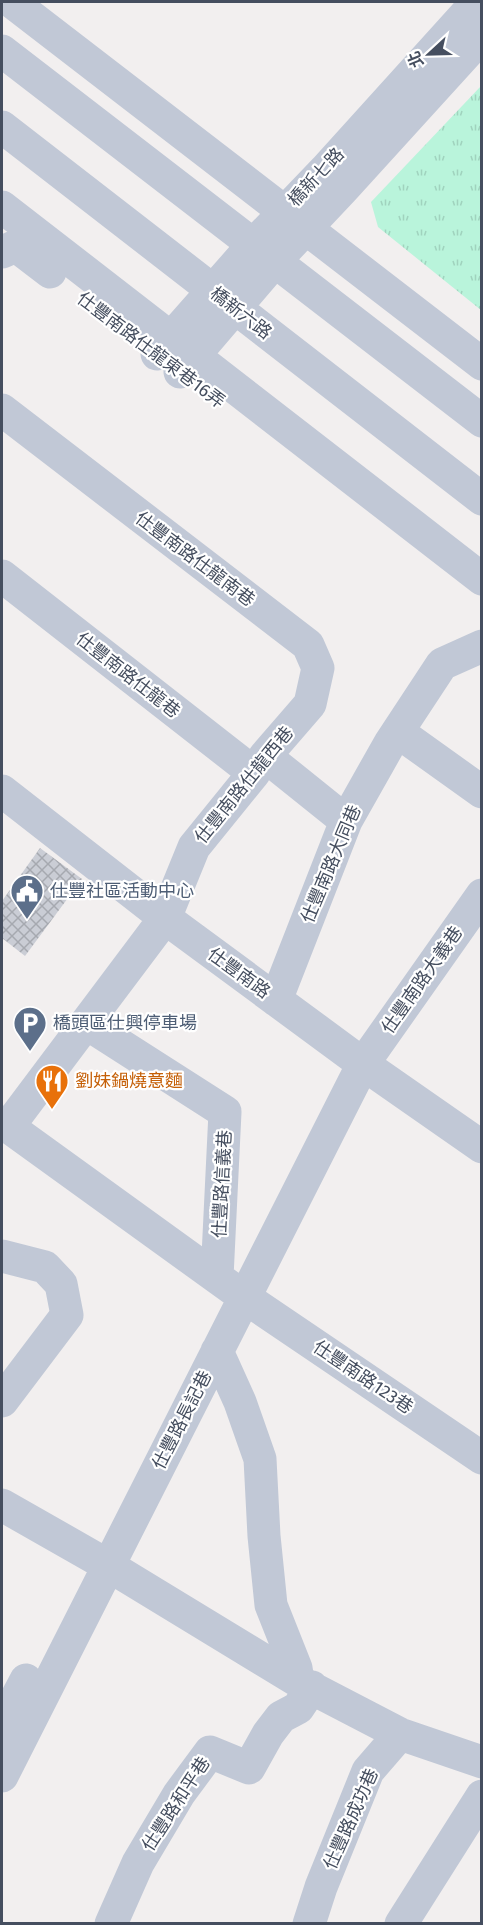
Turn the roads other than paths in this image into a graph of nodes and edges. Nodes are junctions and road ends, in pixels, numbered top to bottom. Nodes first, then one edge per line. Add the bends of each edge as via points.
1 (12, 2) edge
2 (477, 2) edge
3 (482, 36) edge
4 (2, 51) edge
5 (2, 127) edge
6 (2, 207) edge
7 (295, 220) junction
8 (2, 252) edge
9 (264, 253) junction
10 (224, 299) junction
11 (175, 355) junction
12 (482, 364) edge
13 (2, 410) edge
14 (482, 421) edge
15 (482, 499) edge
16 (2, 576) edge
17 (482, 579) edge
18 (308, 645) joint
19 (482, 646) edge
20 (398, 732) junction
21 (259, 765) junction
22 (2, 791) edge
23 (482, 792) edge
24 (346, 821) junction
25 (482, 895) edge
26 (165, 918) junction
27 (276, 1000) junction
28 (86, 1023) junction
29 (363, 1064) junction
30 (5, 1125) edge
31 (482, 1147) edge
32 (2, 1256) edge
33 (217, 1277) junction
34 (244, 1297) junction
35 (217, 1351) junction
36 (2, 1401) edge
37 (482, 1458) edge
38 (2, 1505) edge
39 (109, 1566) junction
40 (305, 1684) junction
41 (47, 1688) junction
42 (2, 1725) edge
43 (400, 1734) junction
44 (482, 1762) edge
45 (2, 1776) edge
46 (482, 1796) edge
47 (111, 1923) edge
48 (309, 1923) edge
49 (401, 1923) edge

1 - 7 street
2 - 7 street, 橋新七路 via 324,170
3 - 7 street, 橋新七路 via 351,181
4 - 9 street
5 - 10 street, 橋新六路
6 - 11 street
7 - 9 street, 橋新七路
7 - 12 street
8 - 11 street, 仕豐南路仕龍東巷16弄 via 16,246
9 - 10 street, 橋新七路
9 - 14 street
10 - 11 street, 橋新七路
10 - 15 street, 橋新六路
11 - 17 street, 仕豐南路仕龍東巷16弄 via 280,448 303,441
13 - 18 street, 仕豐南路仕龍南巷
16 - 21 street, 仕豐南路仕龍巷
18 - 21 street, 仕豐南路仕龍西巷 via 318,668 310,704
19 - 20 street, 仕豐南路大同巷 via 442,664
20 - 23 street
20 - 24 street, 仕豐南路大同巷
21 - 24 street, 仕豐南路仕龍巷
21 - 26 street, 仕豐南路仕龍西巷 via 194,847
22 - 26 street, 仕豐南路
24 - 27 street, 仕豐南路大同巷
25 - 29 street, 仕豐南路大義巷
26 - 27 street, 仕豐南路
26 - 28 street, 仕豐南路仕龍西巷
27 - 29 street, 仕豐南路
28 - 30 street, 仕豐南路仕龍西巷
28 - 33 street, 仕豐路信義巷 via 225,1112
29 - 31 street, 仕豐南路
29 - 34 street, 仕豐路長記巷
30 - 33 street
32 - 36 street via 45,1267 61,1284 67,1315
33 - 34 street
34 - 35 street, 仕豐路長記巷
34 - 37 street, 仕豐南路123巷
35 - 39 street, 仕豐路長記巷
35 - 40 street via 260,1459 271,1605
38 - 39 street
39 - 40 street
39 - 41 street, 仕豐路長記巷
40 - 43 street
40 - 47 street, 仕豐路和平巷 via 298,1708 281,1717 267,1734 249,1768 210,1752 138,1863
41 - 42 street via 28,1677
41 - 45 street, 仕豐路長記巷
43 - 44 street
43 - 48 street, 仕豐路成功巷 via 368,1771
46 - 49 street

